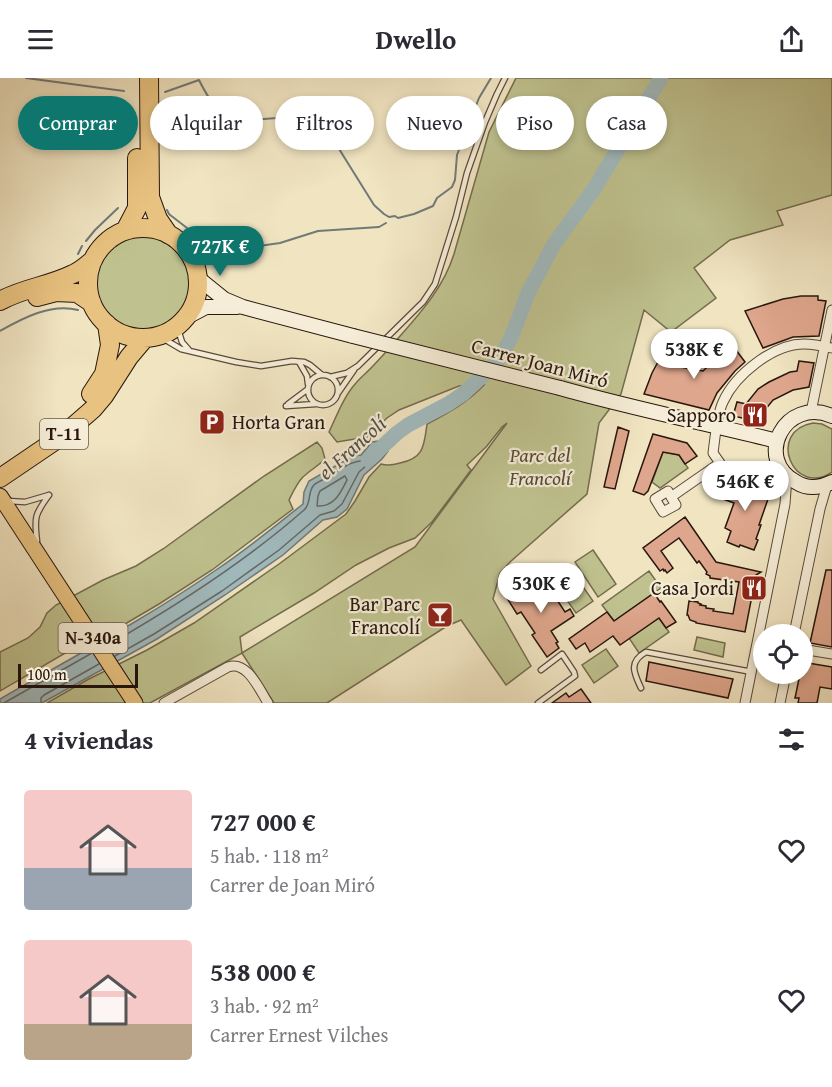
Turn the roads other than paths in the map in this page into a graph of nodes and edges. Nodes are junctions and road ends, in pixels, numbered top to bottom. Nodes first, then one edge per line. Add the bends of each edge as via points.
1 (137, 78) edge
2 (149, 78) edge
3 (505, 78) edge
4 (143, 184) junction
5 (125, 231) junction
6 (169, 235) junction
7 (93, 260) junction
8 (198, 278) junction
9 (0, 301) edge
10 (92, 303) junction
11 (223, 303) junction
12 (832, 309) edge
13 (0, 312) edge
14 (181, 322) junction
15 (107, 324) junction
16 (152, 337) junction
17 (828, 347) edge
18 (191, 352) junction
19 (299, 362) junction
20 (358, 366) junction
21 (322, 375) junction
22 (330, 377) junction
23 (308, 387) junction
24 (337, 394) junction
25 (317, 404) junction
26 (811, 412) junction
27 (831, 412) edge
28 (717, 426) junction
29 (777, 441) junction
30 (0, 464) edge
31 (787, 476) junction
32 (0, 478) edge
33 (830, 484) edge
34 (671, 497) dead end
35 (1, 498) edge
36 (38, 555) junction
37 (796, 624) edge
38 (813, 651) edge
39 (832, 654) edge
40 (541, 670) dead end
41 (752, 672) junction
42 (784, 684) edge
43 (641, 688) dead end
44 (135, 703) edge
45 (164, 703) edge
46 (268, 703) edge
47 (538, 703) edge
48 (746, 703) edge
49 (780, 703) edge

1 - 4 highway
2 - 4 highway
3 - 20 lane via 467,173 435,284 423,302
4 - 5 highway
4 - 6 highway
5 - 6 highway via 143,228
5 - 7 highway via 106,242
6 - 8 highway via 184,246
7 - 9 highway via 76,273
7 - 10 highway via 88,277
8 - 11 street
8 - 14 highway via 190,312
10 - 13 highway via 77,294 56,292
10 - 15 highway
11 - 14 street, Carrer Joan Miró via 206,307
11 - 28 street, Carrer Joan Miró, bridge
12 - 17 street
14 - 16 highway, T-11
14 - 18 lane via 182,342
15 - 16 highway via 128,336
15 - 30 highway, T-11 via 110,345 104,374 95,390 73,415
16 - 18 lane
16 - 32 highway, T-11 via 129,357 104,396 80,422
17 - 26 street
17 - 28 street via 803,344 757,361 722,403
18 - 19 lane via 261,366
19 - 21 lane
19 - 23 lane
20 - 22 lane
20 - 24 lane
21 - 22 lane
21 - 23 lane
22 - 24 lane
23 - 25 lane via 310,398
23 - 25 lane via 286,406
24 - 25 lane via 329,404
26 - 27 street
26 - 29 street via 790,420
28 - 29 street, Carrer Joan Miró
28 - 34 street via 713,453 720,463
29 - 31 street via 778,463
31 - 33 street via 803,486
31 - 41 street
33 - 37 street via 820,508
35 - 36 main road, N-340a
35 - 36 lane via 25,502 50,495 34,522
36 - 44 main road, N-340a
38 - 39 street
40 - 47 lane via 562,654 575,676
41 - 43 lane via 646,652 634,666
41 - 48 street
42 - 49 street
45 - 46 street via 234,665 247,671

